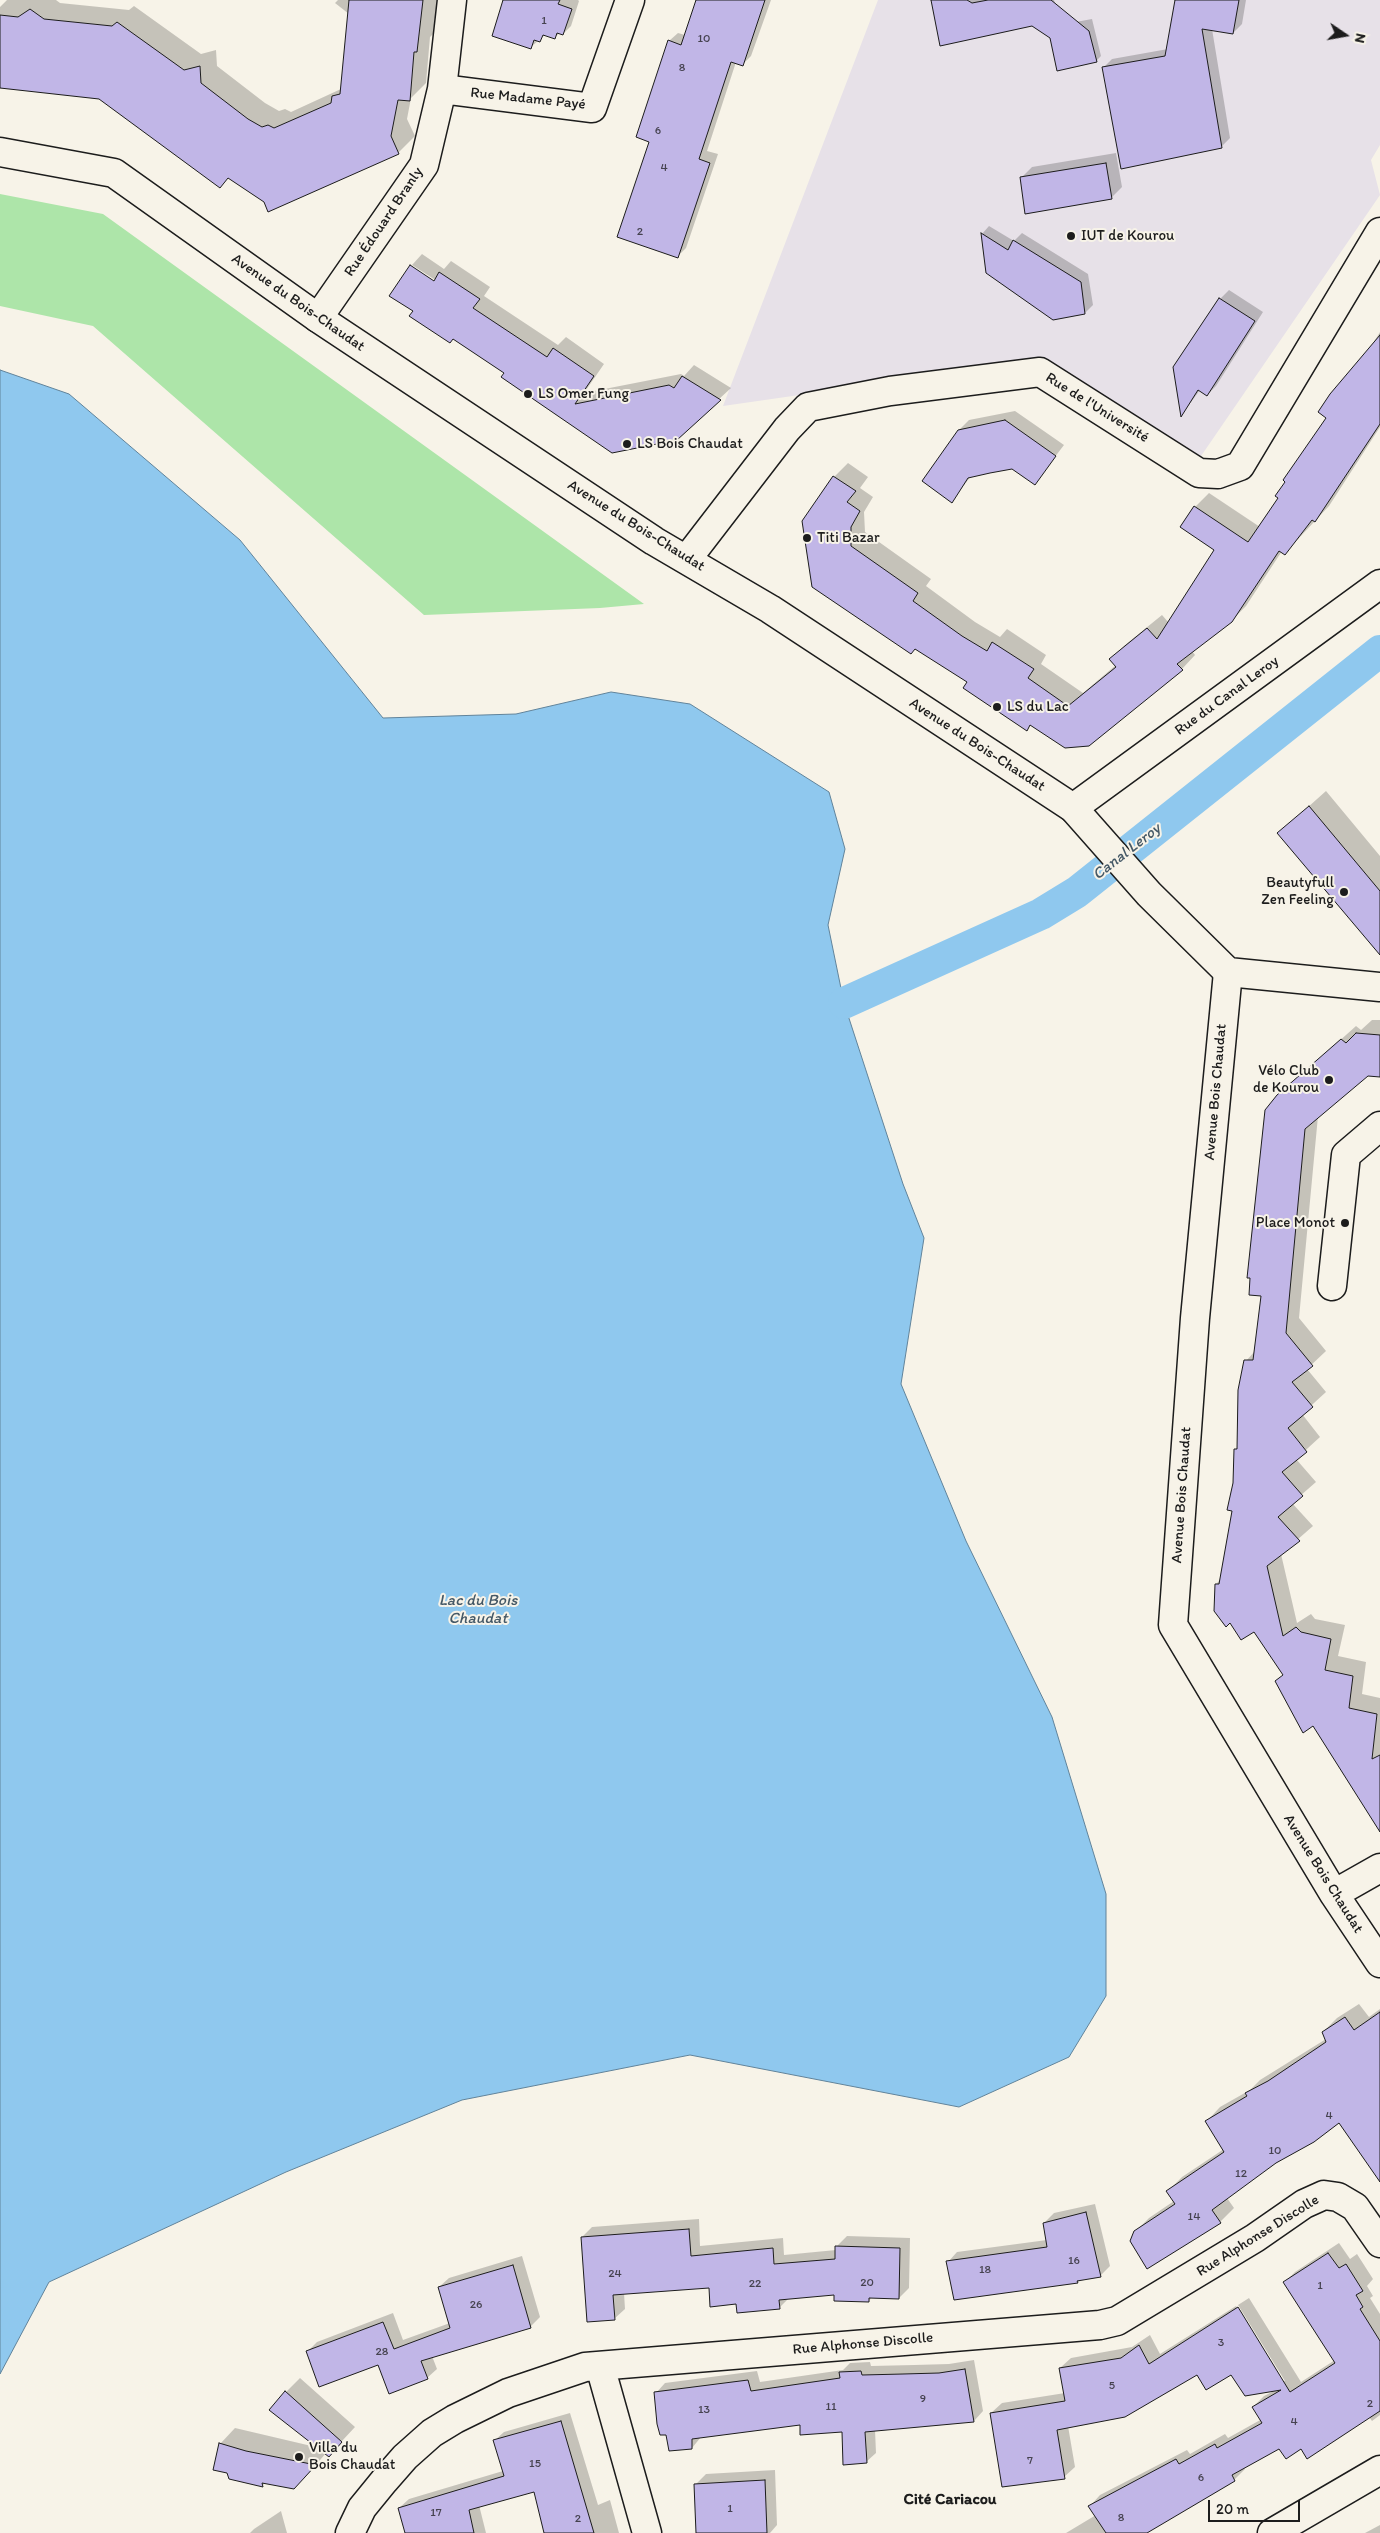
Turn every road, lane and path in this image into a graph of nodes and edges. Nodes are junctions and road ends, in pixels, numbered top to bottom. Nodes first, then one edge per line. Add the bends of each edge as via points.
1 (452, 0) edge
2 (630, 0) edge
3 (442, 89) junction
4 (0, 152) edge
5 (1380, 232) edge
6 (318, 318) junction
7 (687, 559) junction
8 (1380, 584) edge
9 (1074, 808) junction
10 (1228, 972) junction
11 (1380, 987) edge
12 (1380, 1126) edge
13 (1332, 1286) dead end
14 (1380, 1868) edge
15 (1334, 1894) junction
16 (1380, 1963) edge
17 (1380, 2243) edge
18 (600, 2366) junction
19 (1380, 2470) edge
20 (350, 2533) edge
21 (647, 2533) edge
22 (1272, 2533) edge

1 - 3 street, Rue Édouard Branly
2 - 3 street, Rue Madame Payé via 592,108
3 - 6 street, Rue Édouard Branly via 424,165
4 - 6 street, Avenue du Bois-Chaudat via 114,173
5 - 7 street, Rue de l'Université via 1240,466 1218,474 1199,473 1040,372 890,391 808,407 786,429
6 - 7 street, Avenue du Bois-Chaudat
7 - 9 street, Avenue du Bois-Chaudat via 770,609
8 - 9 street, Rue du Canal Leroy
9 - 10 street, Avenue du Bois-Chaudat via 1149,894
10 - 11 street
10 - 15 street, Avenue Bois Chaudat via 1195,1318 1174,1625
12 - 13 street via 1346,1154
14 - 15 street
15 - 16 street, Avenue Bois Chaudat
17 - 18 street, Rue Alphonse Discolle via 1355,2207 1338,2197 1324,2195 1304,2204 1255,2238 1117,2321 1100,2325
18 - 20 street, Rue Alphonse Discolle via 585,2367 508,2393 432,2433 384,2481 362,2508
18 - 21 street
19 - 22 street

